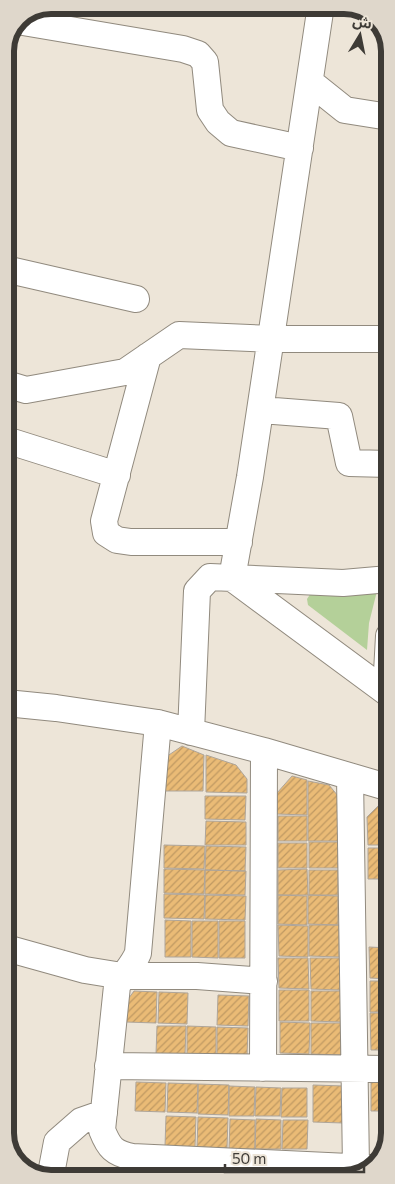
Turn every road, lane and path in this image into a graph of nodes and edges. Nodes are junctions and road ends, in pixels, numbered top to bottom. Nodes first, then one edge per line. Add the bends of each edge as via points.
1 (320, 14) edge
2 (27, 23) edge
3 (310, 82) junction
4 (381, 116) edge
5 (300, 148) junction
6 (14, 271) edge
7 (136, 299) dead end
8 (272, 339) junction
9 (381, 339) edge
10 (148, 356) junction
11 (14, 386) edge
12 (261, 410) junction
13 (14, 443) edge
14 (381, 464) edge
15 (117, 475) junction
16 (239, 542) junction
17 (232, 578) junction
18 (381, 579) edge
19 (381, 688) edge
20 (14, 703) edge
21 (158, 723) junction
22 (191, 732) junction
23 (264, 751) junction
24 (350, 777) junction
25 (381, 786) edge
26 (14, 950) edge
27 (122, 976) junction
28 (264, 981) junction
29 (108, 1066) junction
30 (263, 1068) junction
31 (355, 1069) junction
32 (381, 1070) edge
33 (104, 1113) junction
34 (363, 1165) edge
35 (137, 1168) edge
36 (356, 1168) edge
37 (52, 1170) edge

1 - 3 street
2 - 5 street via 198,54 204,62 210,110 218,122 231,133
3 - 4 street via 345,110
3 - 5 street
5 - 8 street
6 - 7 street
8 - 9 street
8 - 10 street via 179,335
8 - 12 street
10 - 11 street via 125,372 26,390
10 - 15 street
12 - 14 street via 339,416 349,463
12 - 16 street
13 - 15 street
15 - 16 street via 104,521 106,533 117,540
16 - 17 street
17 - 18 street via 343,583
17 - 19 street
17 - 22 street via 210,578 197,591
20 - 21 street
21 - 22 street
21 - 27 street via 138,954
22 - 23 street
23 - 24 street
23 - 28 street
24 - 25 street
24 - 31 street
26 - 27 street via 85,970
27 - 28 street via 197,976
27 - 29 street via 117,986
28 - 30 street
29 - 30 street
29 - 33 street
30 - 31 street
31 - 32 street
31 - 34 street
33 - 35 street via 102,1130 107,1142
33 - 37 street via 81,1122 57,1142
35 - 36 street

